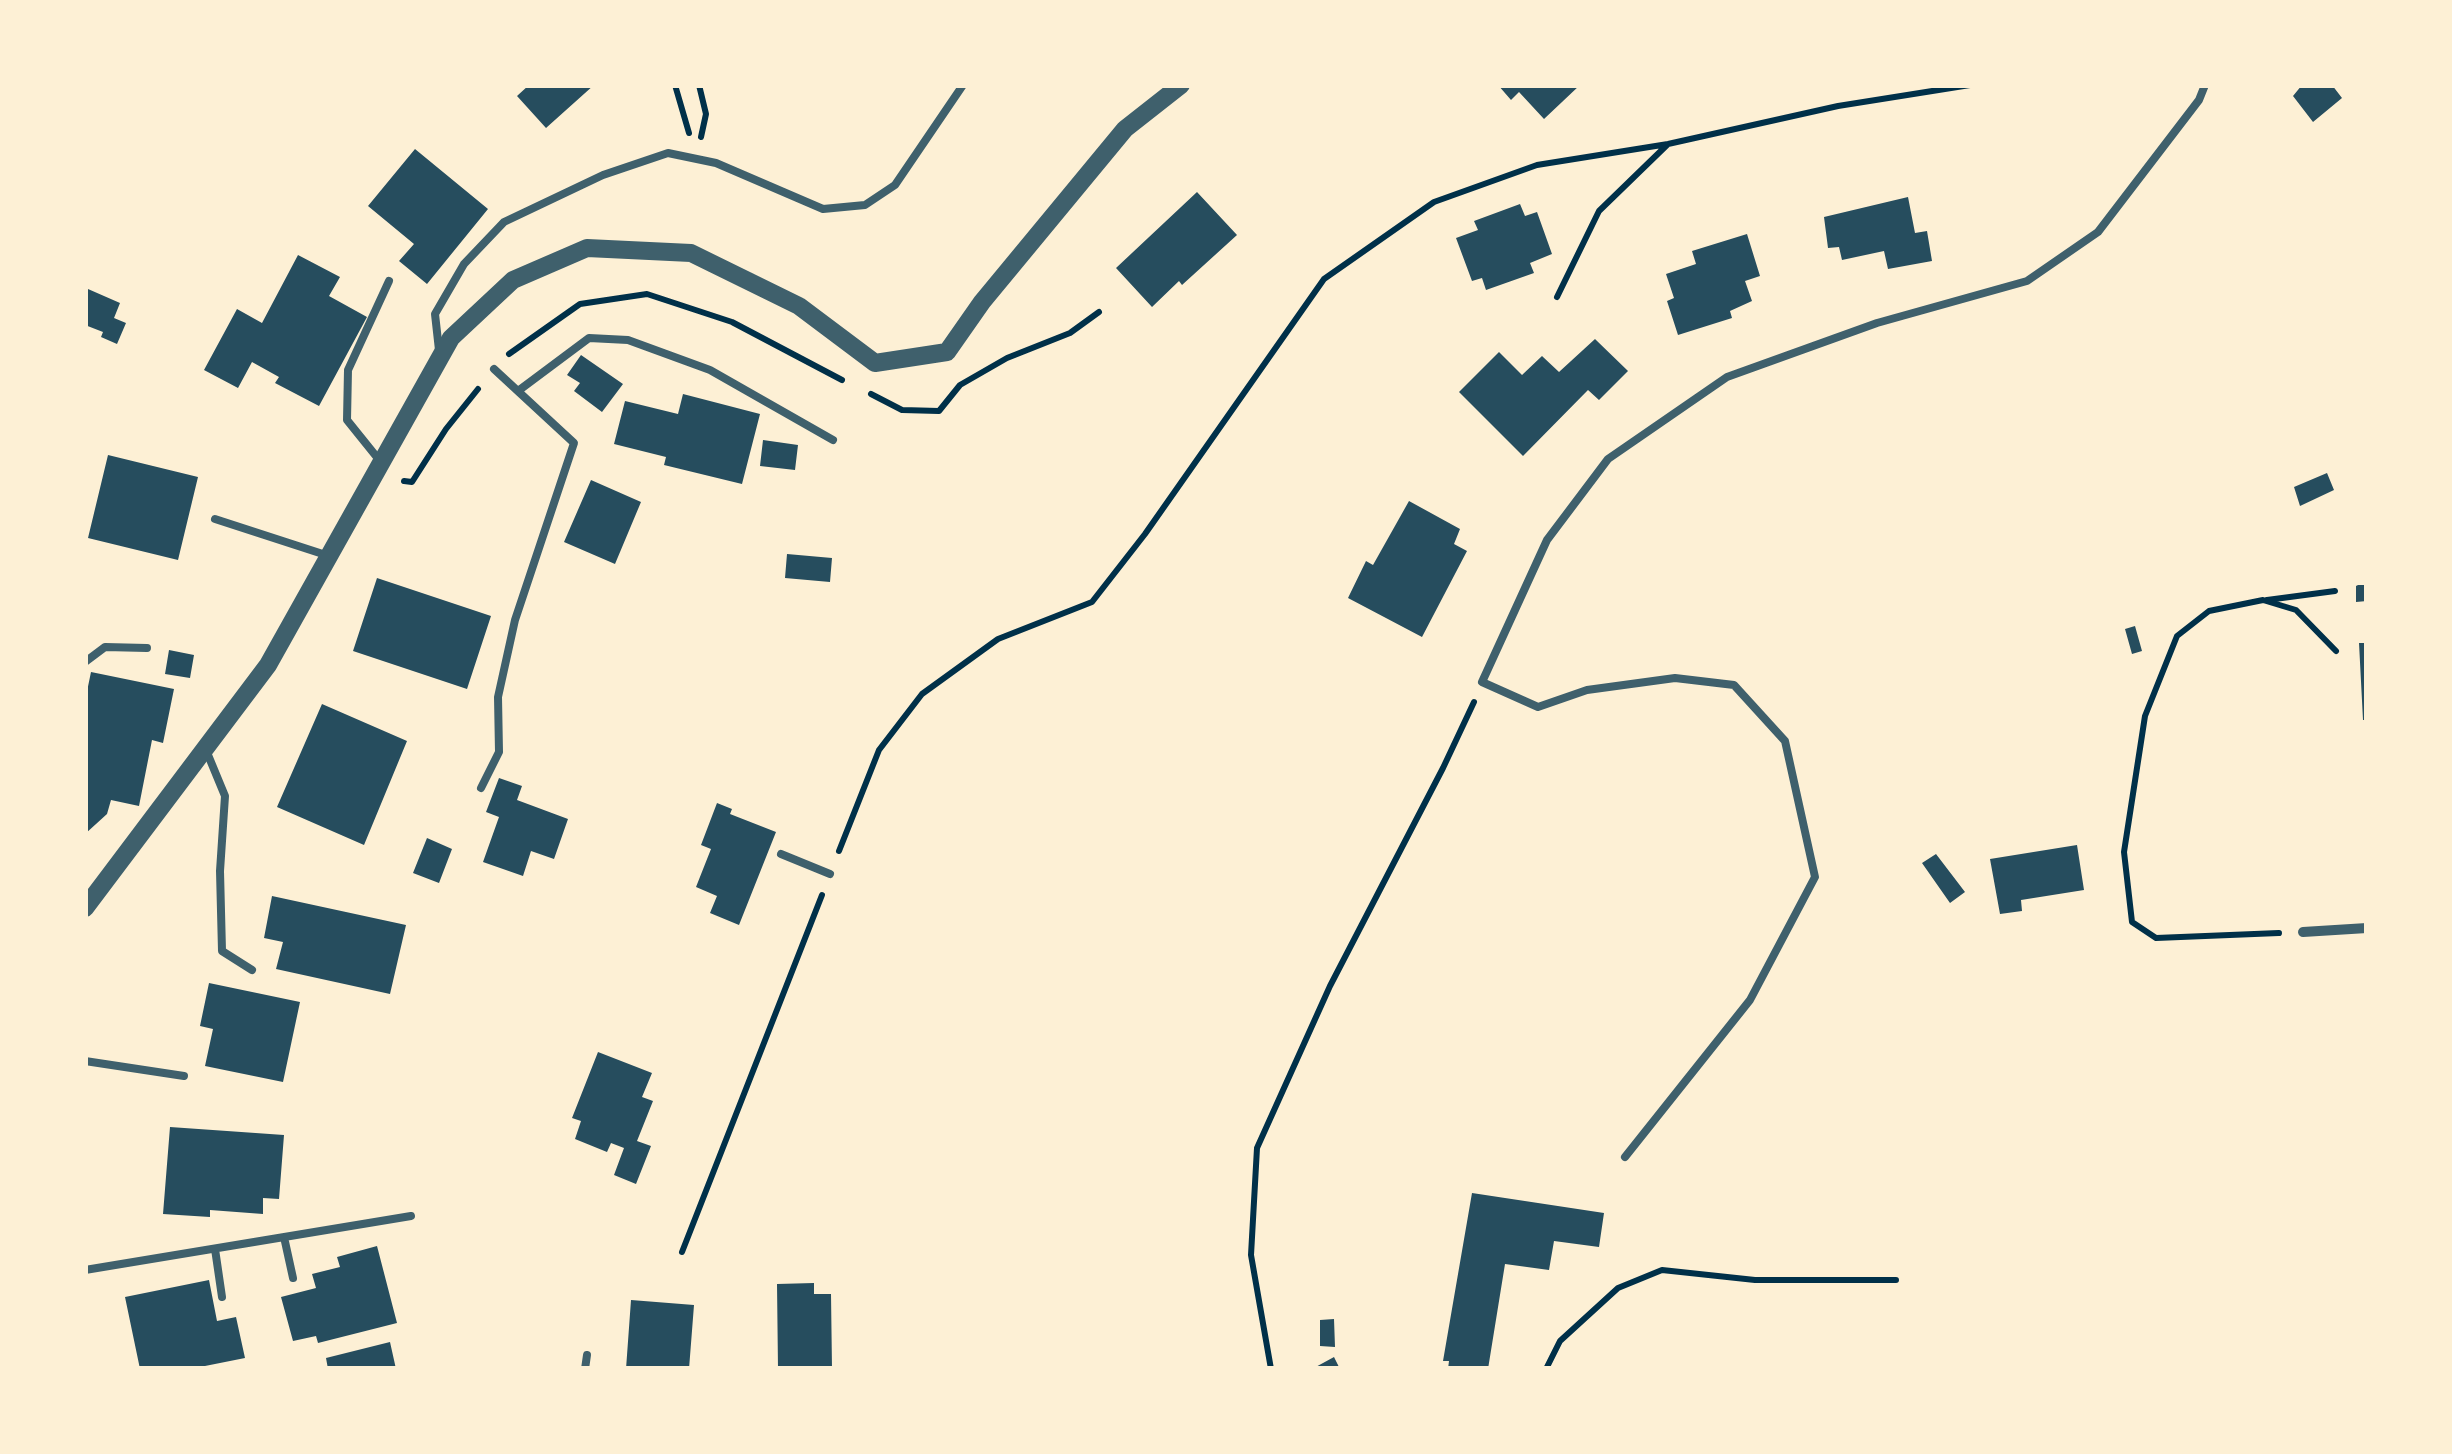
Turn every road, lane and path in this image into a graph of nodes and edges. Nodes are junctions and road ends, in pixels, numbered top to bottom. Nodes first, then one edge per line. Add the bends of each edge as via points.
1 (675, 85) edge
2 (699, 85) edge
3 (963, 85) edge
4 (1181, 85) edge
5 (1970, 85) edge
6 (2204, 85) edge
7 (1668, 144) junction
8 (696, 159) junction
9 (389, 281) dead end
10 (1556, 297) dead end
11 (440, 357) junction
12 (494, 369) dead end
13 (518, 391) junction
14 (833, 440) dead end
15 (381, 462) junction
16 (215, 518) dead end
17 (329, 556) junction
18 (2335, 591) dead end
19 (2263, 600) junction
20 (147, 648) dead end
21 (2336, 651) dead end
22 (85, 662) edge
23 (1482, 682) junction
24 (205, 748) junction
25 (481, 788) dead end
26 (780, 854) dead end
27 (830, 874) junction
28 (85, 908) edge
29 (2367, 928) edge
30 (2303, 932) joint
31 (252, 970) dead end
32 (85, 1060) edge
33 (184, 1076) dead end
34 (1624, 1157) dead end
35 (411, 1216) dead end
36 (284, 1237) junction
37 (214, 1248) junction
38 (682, 1252) dead end
39 (85, 1270) edge
40 (293, 1278) dead end
41 (1896, 1280) dead end
42 (222, 1297) dead end
43 (587, 1355) dead end
44 (585, 1369) edge
45 (1271, 1369) edge
46 (1546, 1369) edge

1 - 8 path
2 - 8 path via 706,114
3 - 8 lane via 894,184 865,206 823,209
4 - 11 street via 1126,128 947,352 875,362 799,306 690,254 586,248 513,280 450,338
5 - 7 path
6 - 23 lane via 2098,232 2027,280 1877,323 1727,377 1608,458 1547,540
7 - 10 path via 1599,211
7 - 27 path via 1537,165 1434,202 1324,278 1092,602 998,639 922,694 878,750
8 - 11 lane via 668,153 504,222 464,264 435,314
9 - 15 lane via 348,370 347,420
11 - 15 street
12 - 13 lane
13 - 14 lane via 589,338 628,340 710,370
13 - 25 lane via 574,443 515,620 498,696 499,752
15 - 17 street
16 - 17 lane
17 - 24 street via 268,665
18 - 19 path
19 - 21 path via 2296,610
19 - 30 path via 2209,611 2176,636 2145,716 2124,852 2132,922 2156,938
20 - 22 lane via 105,647
23 - 34 lane via 1538,707 1587,690 1676,678 1734,685 1785,742 1815,877 1750,1000
23 - 45 path via 1257,1148 1251,1255
24 - 28 street
24 - 31 lane via 224,796 222,951
26 - 27 lane
27 - 38 path
29 - 30 street
32 - 33 lane
35 - 36 lane
36 - 37 lane
36 - 40 lane
37 - 39 lane
37 - 42 lane
41 - 46 path via 1755,1280 1662,1270 1618,1288 1560,1341
43 - 44 lane

